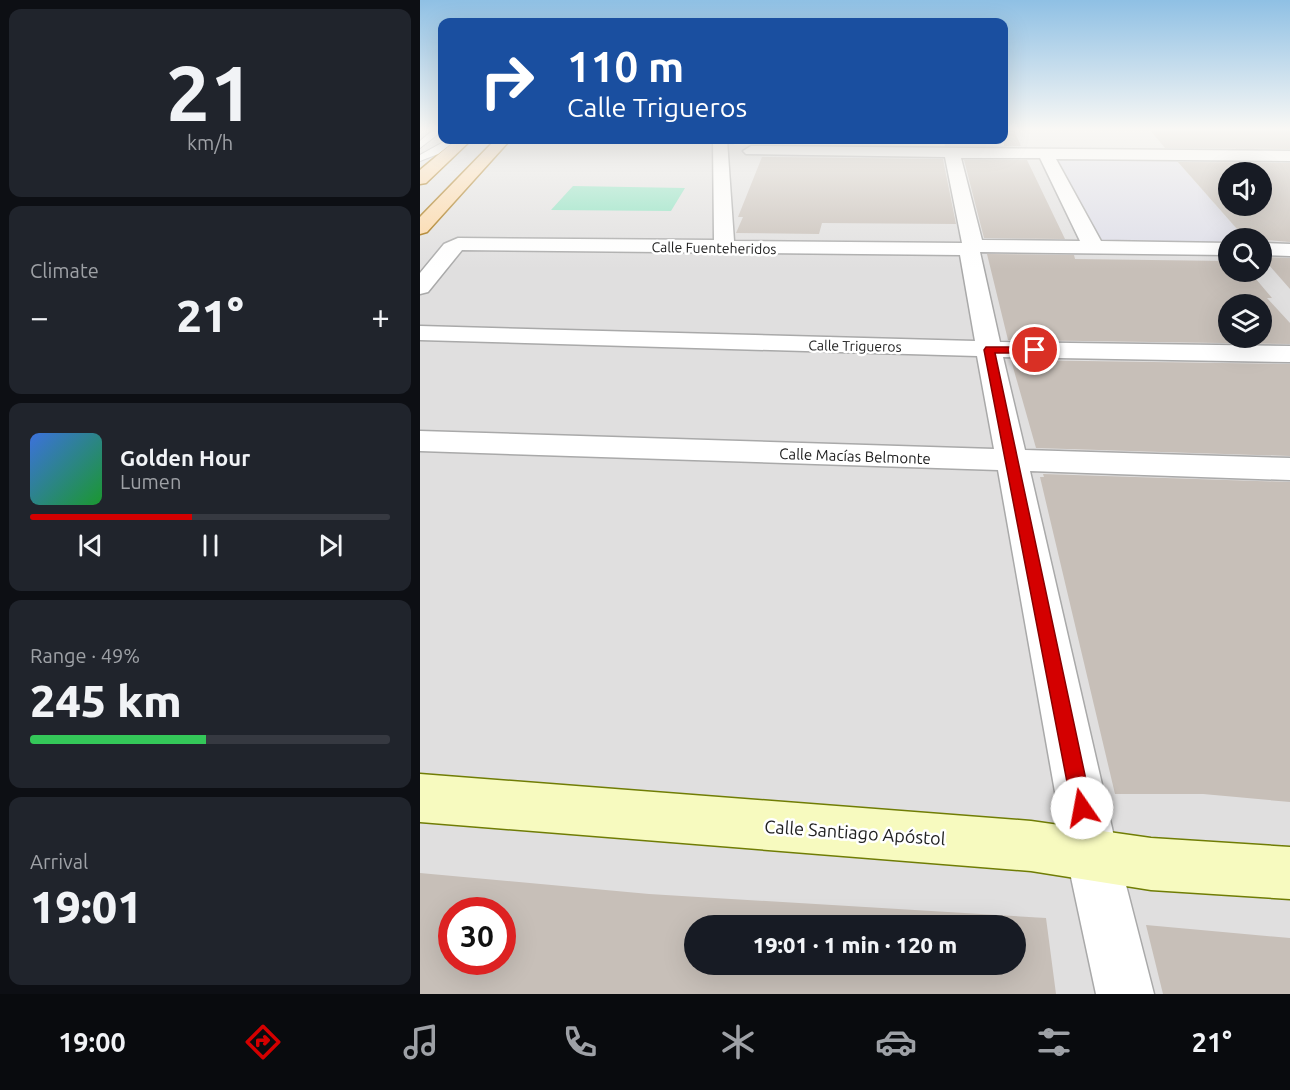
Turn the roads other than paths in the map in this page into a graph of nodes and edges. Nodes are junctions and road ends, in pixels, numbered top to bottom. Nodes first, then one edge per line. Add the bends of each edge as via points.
1 (469, 176) edge
2 (721, 176) edge
3 (967, 176) edge
4 (1058, 176) edge
5 (420, 228) edge
6 (724, 248) junction
7 (971, 248) junction
8 (1095, 248) junction
9 (1218, 249) edge
10 (1272, 249) edge
11 (1290, 250) edge
12 (420, 287) edge
13 (420, 333) edge
14 (989, 350) junction
15 (1290, 354) edge
16 (420, 441) edge
17 (1011, 461) junction
18 (1290, 469) edge
19 (420, 798) edge
20 (1092, 854) junction
21 (1290, 873) edge
22 (1125, 994) edge

1 - 5 main road
2 - 6 street
3 - 7 street
4 - 8 street
6 - 7 street, Calle Fuenteheridos
6 - 12 street, Calle Fuenteheridos via 459,244
7 - 8 street, Calle Fuenteheridos
7 - 14 street
8 - 9 street, Calle Fuenteheridos
10 - 11 street
13 - 14 street, Calle Trigueros
14 - 15 street, Calle Trigueros
14 - 17 street
16 - 17 street, Calle Macías Belmonte
17 - 18 street, Calle Macías Belmonte
17 - 20 street
19 - 20 street, Calle Santiago Apóstol
20 - 21 street, Calle Santiago Apóstol via 1151,864
20 - 22 street

